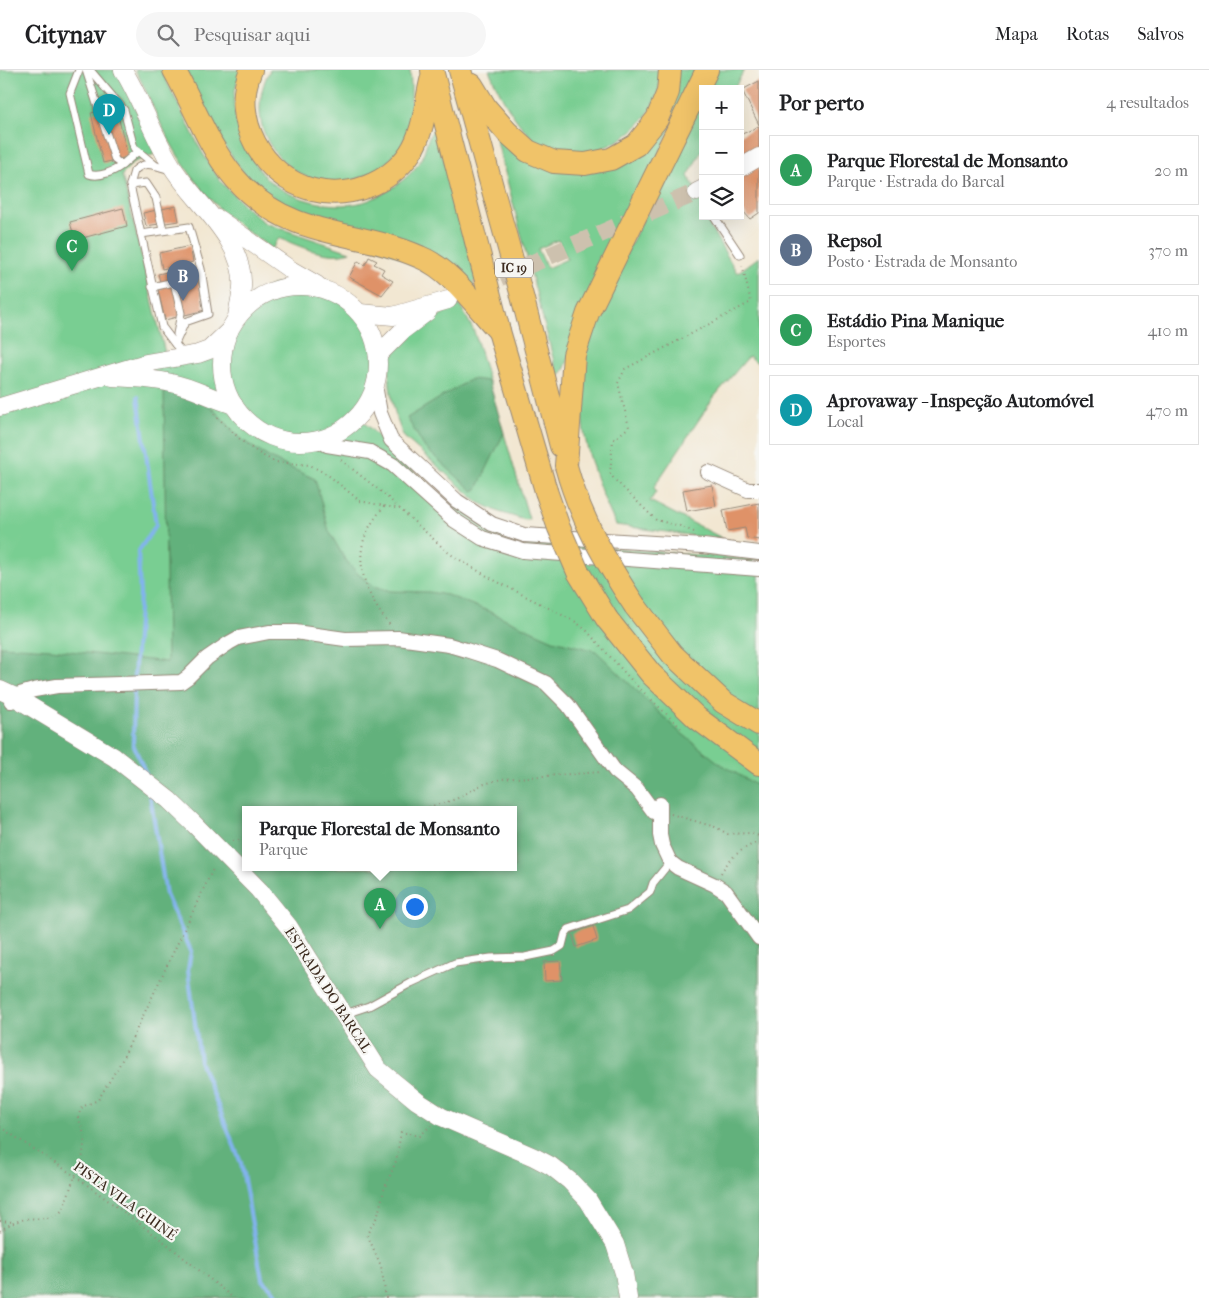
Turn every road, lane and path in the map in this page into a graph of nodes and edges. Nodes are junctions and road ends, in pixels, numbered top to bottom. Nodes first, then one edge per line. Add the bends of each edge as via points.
1 (79, 70) edge
2 (86, 70) edge
3 (90, 70) edge
4 (123, 70) edge
5 (174, 70) edge
6 (251, 70) edge
7 (460, 70) edge
8 (465, 70) edge
9 (670, 70) edge
10 (707, 70) edge
11 (432, 72) edge
12 (138, 151) junction
13 (759, 158) edge
14 (122, 164) junction
15 (156, 165) junction
16 (744, 166) edge
17 (175, 171) junction
18 (130, 184) junction
19 (207, 211) junction
20 (717, 220) edge
21 (163, 230) junction
22 (141, 234) junction
23 (740, 255) joint
24 (152, 287) junction
25 (324, 289) junction
26 (360, 312) junction
27 (233, 324) junction
28 (499, 331) junction
29 (180, 350) junction
30 (378, 355) junction
31 (99, 376) junction
32 (375, 385) junction
33 (234, 405) junction
34 (0, 406) edge
35 (212, 412) dead end
36 (322, 442) junction
37 (566, 466) junction
38 (708, 472) dead end
39 (759, 490) edge
40 (385, 506) junction
41 (400, 509) junction
42 (703, 546) junction
43 (759, 554) edge
44 (759, 569) edge
45 (398, 638) junction
46 (8, 696) edge
47 (759, 724) edge
48 (682, 728) dead end
49 (759, 764) edge
50 (615, 771) junction
51 (433, 806) edge
52 (660, 809) junction
53 (759, 836) edge
54 (242, 840) edge
55 (759, 842) edge
56 (218, 850) junction
57 (670, 862) junction
58 (715, 885) junction
59 (759, 938) edge
60 (344, 1014) junction
61 (433, 1123) dead end
62 (0, 1127) edge
63 (74, 1176) junction
64 (0, 1221) edge
65 (14, 1222) junction
66 (0, 1231) edge
67 (233, 1298) edge
68 (386, 1298) edge
69 (628, 1298) edge

1 - 14 lane via 70,93 89,174 95,176 117,170
2 - 14 lane via 115,160
3 - 12 lane via 124,110 134,148
4 - 17 street
5 - 28 highway via 214,150 228,170 257,199 274,211 314,228 395,247 432,263 460,286
6 - 11 highway via 245,90 245,118 248,131 263,156 299,185 312,190 339,192 380,182 402,164 419,138
7 - 37 highway, IC 19
8 - 9 highway via 486,108 528,151 554,162 585,164 611,159 636,145 657,119 668,92
10 - 37 highway via 588,313 574,355
11 - 28 highway, IC 19
12 - 14 lane
12 - 15 lane
13 - 16 street
15 - 17 lane
15 - 18 lane via 137,168
17 - 19 street
18 - 21 lane via 146,183 156,198
18 - 22 lane
19 - 25 street
19 - 27 street via 230,242 241,274 242,288
20 - 23 lane
21 - 22 lane
21 - 29 lane via 190,227 208,314 185,322
22 - 24 lane
23 - 42 path via 751,302 625,369 618,383 629,427 612,440 610,473 656,520 704,536
24 - 29 lane via 162,327
24 - 29 lane via 174,282 181,313
25 - 26 street
25 - 27 street via 302,285 272,290 253,302
26 - 30 street via 375,340
26 - 30 street via 393,316 442,302 403,330
27 - 29 street via 209,350
27 - 33 street via 222,361 227,391
28 - 49 highway, IC 19, bridge via 558,528 578,572 607,619 651,674 690,712
29 - 31 street via 169,358
30 - 32 street
31 - 33 street via 153,379
31 - 34 street
32 - 36 street via 354,421
32 - 42 street via 380,414 391,440 456,501 492,524 524,536
33 - 36 street via 252,426 264,433 290,442
35 - 40 path via 243,442 276,462 310,465 360,501
36 - 41 path
36 - 44 street via 370,452 393,464 454,520 482,538 523,551
37 - 47 highway, IC 19, bridge via 585,520 607,563 635,606 672,654 723,702
38 - 39 street via 748,490
40 - 41 path
40 - 45 path via 367,532 361,561 371,599
41 - 48 path via 450,554 492,580 576,622
42 - 43 street
45 - 46 street via 345,639 269,632 229,643 181,682 57,686
45 - 50 street via 466,650 497,660 546,683 568,704
46 - 56 street, ESTRADA DO BARCAL via 128,767 169,800
50 - 51 path via 501,779
50 - 52 street via 636,789 654,812
52 - 53 path via 728,834
52 - 57 street via 662,845
54 - 56 path via 225,843
55 - 58 path via 730,860
56 - 60 street, ESTRADA DO BARCAL via 259,890 289,927
56 - 63 path via 218,860 121,1062 98,1100 82,1107 78,1117 84,1137 82,1161
57 - 58 street
57 - 60 lane via 650,892 637,904 619,915 569,929 562,946 554,951 455,963 369,1006
58 - 59 street via 726,892
60 - 69 street, ESTRADA DO BARCAL via 378,1069 417,1101 442,1117 534,1157 570,1181 588,1200 615,1244
61 - 68 path via 420,1136 401,1132 396,1161 378,1215 368,1234 381,1266
62 - 63 path, PISTA VILA GUINÉ
63 - 65 path via 60,1214
63 - 67 path, PISTA VILA GUINÉ via 167,1244
64 - 65 path
65 - 66 path

